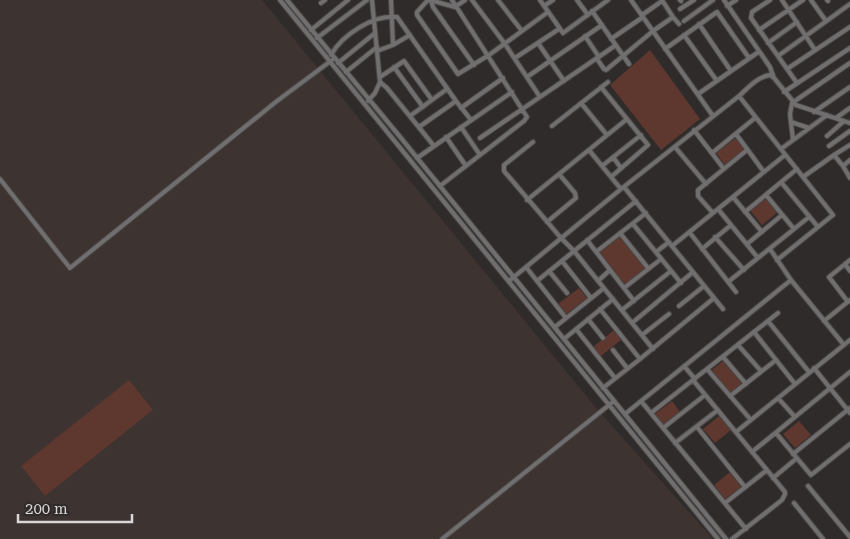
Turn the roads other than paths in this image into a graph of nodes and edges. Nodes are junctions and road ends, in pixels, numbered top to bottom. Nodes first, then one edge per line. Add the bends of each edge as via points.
1 (280, 0) edge
2 (287, 0) edge
3 (348, 0) edge
4 (367, 0) edge
5 (372, 0) edge
6 (391, 0) edge
7 (430, 0) edge
8 (452, 0) edge
9 (465, 0) edge
10 (472, 0) edge
11 (498, 0) edge
12 (540, 0) edge
13 (553, 0) edge
14 (578, 0) edge
15 (596, 0) edge
16 (608, 0) edge
17 (662, 0) edge
18 (694, 0) edge
19 (724, 0) edge
20 (736, 0) edge
21 (770, 0) edge
22 (782, 0) edge
23 (803, 0) edge
24 (811, 0) edge
25 (438, 1) edge
26 (634, 1) edge
27 (712, 2) edge
28 (850, 2) edge
29 (600, 5) junction
30 (544, 6) junction
31 (728, 6) junction
32 (455, 7) junction
33 (680, 9) dead end
34 (788, 10) junction
35 (592, 11) junction
36 (548, 12) junction
37 (717, 12) junction
38 (588, 14) junction
39 (392, 16) junction
40 (642, 16) junction
41 (673, 17) junction
42 (374, 20) junction
43 (684, 21) dead end
44 (826, 21) junction
45 (797, 22) junction
46 (678, 24) dead end
47 (699, 24) junction
48 (602, 25) junction
49 (850, 27) edge
50 (559, 29) junction
51 (758, 29) junction
52 (311, 30) junction
53 (653, 30) junction
54 (522, 31) junction
55 (375, 33) junction
56 (747, 34) junction
57 (410, 35) junction
58 (684, 35) junction
59 (806, 35) junction
60 (585, 36) junction
61 (317, 38) junction
62 (611, 38) junction
63 (538, 43) junction
64 (768, 43) junction
65 (505, 44) junction
66 (394, 45) junction
67 (616, 46) junction
68 (850, 48) edge
69 (377, 49) junction
70 (665, 49) junction
71 (815, 50) junction
72 (757, 53) dead end
73 (622, 54) junction
74 (488, 55) junction
75 (333, 56) junction
76 (778, 56) junction
77 (515, 58) junction
78 (598, 58) junction
79 (749, 58) junction
80 (330, 61) junction
81 (550, 61) junction
82 (338, 63) junction
83 (850, 63) edge
84 (629, 64) dead end
85 (474, 65) junction
86 (394, 66) junction
87 (787, 69) junction
88 (731, 70) junction
89 (346, 72) junction
90 (527, 77) junction
91 (503, 78) junction
92 (774, 78) junction
93 (380, 80) junction
94 (564, 81) junction
95 (717, 81) junction
96 (608, 82) dead end
97 (797, 83) junction
98 (601, 87) junction
99 (850, 87) edge
100 (447, 89) junction
101 (512, 92) junction
102 (784, 92) junction
103 (698, 94) junction
104 (739, 96) junction
105 (540, 97) junction
106 (370, 100) junction
107 (432, 100) junction
108 (456, 101) junction
109 (581, 103) junction
110 (792, 103) junction
111 (364, 104) junction
112 (422, 107) junction
113 (462, 108) junction
114 (850, 108) edge
115 (523, 109) junction
116 (814, 112) junction
117 (827, 115) junction
118 (410, 116) junction
119 (713, 116) junction
120 (755, 118) junction
121 (836, 118) junction
122 (627, 119) junction
123 (471, 120) junction
124 (791, 122) junction
125 (848, 122) edge
126 (552, 126) dead end
127 (419, 127) junction
128 (461, 127) junction
129 (810, 128) junction
130 (694, 130) junction
131 (850, 131) edge
132 (736, 134) junction
133 (607, 135) junction
134 (641, 135) junction
135 (827, 136) dead end
136 (446, 137) junction
137 (480, 138) dead end
138 (793, 140) junction
139 (533, 142) dead end
140 (850, 145) edge
141 (434, 146) junction
142 (830, 146) dead end
143 (674, 147) junction
144 (781, 149) junction
145 (588, 150) junction
146 (747, 150) junction
147 (712, 153) junction
148 (480, 155) junction
149 (785, 155) junction
150 (834, 155) junction
151 (613, 157) junction
152 (417, 158) junction
153 (850, 160) edge
154 (466, 166) junction
155 (602, 166) junction
156 (843, 166) junction
157 (621, 168) junction
158 (724, 169) junction
159 (797, 169) junction
160 (764, 172) junction
161 (559, 174) junction
162 (849, 175) edge
163 (611, 177) junction
164 (803, 177) junction
165 (0, 179) edge
166 (781, 182) junction
167 (706, 184) junction
168 (440, 186) junction
169 (622, 188) junction
170 (766, 195) junction
171 (733, 197) junction
172 (527, 200) junction
173 (636, 201) junction
174 (718, 209) junction
175 (745, 212) junction
176 (646, 213) junction
177 (713, 213) junction
178 (782, 215) junction
179 (809, 217) junction
180 (547, 222) junction
181 (632, 224) junction
182 (731, 225) junction
183 (818, 227) junction
184 (794, 229) junction
185 (762, 232) junction
186 (620, 233) junction
187 (690, 233) junction
188 (715, 237) junction
189 (560, 238) junction
190 (587, 240) junction
191 (670, 244) junction
192 (747, 244) junction
193 (770, 248) junction
194 (702, 249) junction
195 (574, 251) junction
196 (596, 252) junction
197 (656, 252) junction
198 (758, 258) junction
199 (661, 259) junction
200 (777, 260) junction
201 (850, 260) edge
202 (562, 261) junction
203 (845, 264) junction
204 (526, 267) junction
205 (648, 268) junction
206 (610, 270) junction
207 (744, 270) junction
208 (548, 271) junction
209 (671, 271) junction
210 (850, 271) edge
211 (693, 272) junction
212 (514, 277) junction
213 (598, 280) junction
214 (791, 280) junction
215 (508, 281) junction
216 (537, 281) junction
217 (728, 282) junction
218 (681, 283) junction
219 (704, 286) junction
220 (604, 288) junction
221 (624, 288) junction
222 (736, 292) dead end
223 (567, 293) dead end
224 (591, 298) junction
225 (714, 298) junction
226 (613, 299) junction
227 (634, 300) junction
228 (849, 301) edge
229 (679, 306) dead end
230 (600, 309) junction
231 (723, 309) dead end
232 (622, 310) junction
233 (778, 313) dead end
234 (668, 314) dead end
235 (566, 318) junction
236 (588, 319) junction
237 (768, 321) junction
238 (824, 321) junction
239 (632, 323) junction
240 (555, 327) junction
241 (576, 329) junction
242 (754, 332) junction
243 (642, 336) junction
244 (564, 338) junction
245 (602, 338) dead end
246 (850, 340) edge
247 (738, 345) junction
248 (844, 345) junction
249 (653, 349) junction
250 (613, 350) dead end
251 (723, 357) junction
252 (640, 359) junction
253 (776, 360) junction
254 (684, 366) junction
255 (627, 368) junction
256 (814, 368) junction
257 (707, 369) junction
258 (761, 372) junction
259 (809, 372) junction
260 (850, 372) edge
261 (615, 378) junction
262 (694, 379) junction
263 (746, 384) junction
264 (795, 384) junction
265 (603, 388) junction
266 (830, 388) junction
267 (705, 395) junction
268 (611, 396) junction
269 (730, 396) junction
270 (778, 398) junction
271 (606, 400) junction
272 (614, 401) junction
273 (641, 402) junction
274 (610, 405) junction
275 (718, 410) junction
276 (849, 410) edge
277 (625, 414) junction
278 (651, 414) junction
279 (795, 417) junction
280 (751, 420) junction
281 (697, 427) junction
282 (663, 428) junction
283 (736, 432) junction
284 (776, 433) junction
285 (676, 443) junction
286 (850, 444) edge
287 (752, 452) junction
288 (793, 454) junction
289 (797, 458) junction
290 (767, 470) junction
291 (773, 478) junction
292 (808, 486) dead end
293 (745, 487) junction
294 (794, 503) dead end
295 (725, 504) junction
296 (746, 529) junction
297 (850, 537) edge
298 (442, 539) edge
299 (718, 539) edge
300 (726, 539) edge
301 (732, 539) edge
302 (823, 539) edge

1 - 80 street
2 - 52 street
3 - 52 street
4 - 61 street
5 - 42 street
6 - 39 street
7 - 25 street
7 - 85 street
7 - 85 street via 417,15 457,74
8 - 32 street
9 - 32 street
10 - 65 street
11 - 54 street
12 - 30 street
13 - 30 street
14 - 38 street
15 - 29 street
16 - 29 street
17 - 40 street
17 - 41 street
18 - 33 street
19 - 31 street
20 - 31 street
21 - 51 street via 752,12 750,18
22 - 34 street
23 - 34 street
24 - 44 street
25 - 32 street
26 - 40 street
27 - 37 street
27 - 43 street
28 - 44 street
29 - 35 street
30 - 36 street
31 - 56 street
32 - 74 street
34 - 45 street
34 - 51 street
35 - 38 street
35 - 48 street
36 - 50 street
36 - 54 street
37 - 47 street
37 - 79 street
38 - 50 street via 565,32
39 - 42 street
39 - 57 street via 397,17
39 - 66 street
40 - 53 street
40 - 62 street
41 - 46 street
41 - 53 street
42 - 55 street
42 - 75 street via 336,47
44 - 59 street
45 - 59 street
45 - 64 street
47 - 58 street
47 - 88 street
48 - 60 street
48 - 62 street
49 - 71 street
50 - 63 street
51 - 56 street
51 - 64 street
52 - 61 street
53 - 70 street
53 - 73 street
54 - 65 street
55 - 69 street
55 - 82 street
56 - 92 street
57 - 66 street
57 - 100 street
58 - 70 street
58 - 95 street
59 - 71 street
59 - 76 street
60 - 78 street
60 - 81 street
61 - 75 street
62 - 67 street
63 - 77 street
63 - 81 street
64 - 76 street
65 - 74 street
65 - 77 street
66 - 69 street
67 - 73 street
67 - 78 street
68 - 97 street
69 - 89 street
69 - 93 street
70 - 103 street
71 - 87 street
72 - 79 street
73 - 78 street via 605,70
73 - 84 street
74 - 85 street
74 - 91 street
75 - 80 street
75 - 82 street
76 - 87 street
77 - 90 street
78 - 94 street
79 - 88 street
80 - 111 street
80 - 165 street via 70,268
81 - 90 street
81 - 94 street
82 - 89 street
83 - 110 street
86 - 93 street
86 - 107 street via 405,62
86 - 112 street
87 - 97 street
88 - 95 street
89 - 106 street
90 - 105 street
91 - 101 street
91 - 113 street
92 - 102 street
92 - 104 street via 770,75 757,80
93 - 106 street
93 - 118 street
94 - 105 street
95 - 103 street
96 - 98 street
97 - 102 street
98 - 109 street
98 - 122 street
99 - 116 street
100 - 107 street
100 - 108 street
101 - 115 street
101 - 123 street
102 - 110 street
103 - 119 street
104 - 119 street
104 - 120 street
105 - 115 street
106 - 111 street
106 - 152 street
107 - 112 street
108 - 113 street
108 - 127 street
109 - 126 street
109 - 133 street
110 - 116 street
110 - 124 street
111 - 215 street
112 - 118 street
113 - 123 street
114 - 121 street
115 - 137 street
115 - 148 street via 526,119
116 - 117 street
117 - 121 street
117 - 129 street
118 - 127 street
119 - 130 street
120 - 132 street
120 - 144 street
121 - 125 street
122 - 133 street
122 - 134 street
123 - 128 street
124 - 129 street
124 - 138 street
125 - 135 street
127 - 141 street
128 - 136 street
128 - 148 street
129 - 138 street
130 - 143 street
130 - 147 street
131 - 142 street
132 - 146 street
132 - 147 street
133 - 145 street
134 - 151 street
134 - 157 street via 647,147
136 - 141 street
136 - 154 street
138 - 144 street
139 - 172 street via 503,168
140 - 150 street
141 - 152 street
143 - 167 street
143 - 169 street
144 - 149 street
145 - 155 street
145 - 161 street
146 - 158 street
146 - 160 street
147 - 158 street
148 - 154 street
149 - 159 street
149 - 160 street
150 - 156 street
150 - 164 street
151 - 155 street
151 - 157 street
152 - 168 street
153 - 156 street
154 - 168 street
155 - 163 street
156 - 162 street
157 - 163 street
158 - 167 street
159 - 164 street
159 - 166 street
160 - 171 street
161 - 172 street
161 - 180 street via 576,198
163 - 169 street
164 - 183 street via 833,215
166 - 170 street
166 - 179 street
167 - 177 street via 697,193
168 - 212 street
169 - 173 street
169 - 189 street
170 - 175 street
170 - 178 street
171 - 174 street
171 - 175 street
172 - 180 street
173 - 176 street
173 - 190 street
174 - 177 street
174 - 182 street
175 - 185 street
176 - 181 street
176 - 191 street
177 - 187 street
178 - 184 street
178 - 185 street
179 - 183 street
179 - 184 street
180 - 189 street
181 - 186 street
181 - 197 street
182 - 188 street
182 - 192 street
183 - 200 street
184 - 193 street
185 - 192 street
186 - 196 street
186 - 205 street
187 - 191 street
187 - 194 street
188 - 194 street
188 - 207 street
189 - 195 street
189 - 204 street
190 - 195 street
190 - 196 street
191 - 197 street
191 - 211 street
192 - 198 street
193 - 198 street
193 - 200 street
194 - 217 street
195 - 202 street
195 - 213 street
196 - 206 street
197 - 199 street
198 - 207 street
199 - 205 street
199 - 209 street
200 - 214 street
201 - 203 street
202 - 208 street
202 - 224 street
203 - 210 street
203 - 228 street via 829,277
204 - 212 street
204 - 216 street
205 - 221 street
206 - 213 street
206 - 221 street
207 - 217 street
208 - 216 street
208 - 223 street
209 - 218 street
209 - 227 street
211 - 218 street
211 - 219 street
212 - 215 street
212 - 240 street
213 - 220 street
214 - 238 street
214 - 254 street
215 - 271 street
216 - 235 street
217 - 222 street
218 - 239 street
219 - 225 street
219 - 229 street
220 - 224 street
220 - 226 street
221 - 227 street
224 - 235 street
225 - 231 street
225 - 249 street
226 - 230 street
226 - 232 street
227 - 232 street
228 - 238 street
230 - 236 street
230 - 252 street
232 - 239 street
233 - 237 street
234 - 243 street
235 - 240 street
236 - 241 street
236 - 245 street
237 - 242 street
237 - 259 street
238 - 248 street
239 - 243 street
240 - 244 street
241 - 244 street
241 - 261 street
242 - 247 street
242 - 253 street
243 - 249 street
244 - 265 street
246 - 248 street
247 - 251 street
247 - 258 street
248 - 256 street
249 - 252 street
250 - 255 street
251 - 257 street
251 - 263 street
252 - 255 street
253 - 258 street
253 - 264 street
254 - 262 street
254 - 273 street
255 - 261 street
256 - 259 street
256 - 266 street
257 - 262 street
257 - 269 street
258 - 263 street
259 - 264 street
260 - 266 street
261 - 265 street
262 - 267 street
262 - 278 street
263 - 269 street
264 - 270 street
265 - 268 street
266 - 276 street
266 - 279 street
267 - 275 street
267 - 282 street
268 - 271 street
268 - 272 street
269 - 280 street
270 - 279 street
270 - 280 street
271 - 274 street
272 - 274 street
272 - 277 street
273 - 277 street
273 - 278 street
274 - 298 street
274 - 299 street
275 - 281 street
275 - 283 street
276 - 288 street
277 - 300 street
278 - 282 street
279 - 284 street
280 - 283 street
281 - 285 street
281 - 293 street
282 - 285 street
283 - 287 street
284 - 287 street
284 - 288 street
285 - 295 street
286 - 289 street via 811,475
287 - 290 street
288 - 289 street
289 - 291 street
290 - 291 street
290 - 293 street
291 - 296 street via 785,492 784,497
292 - 297 street
293 - 295 street
294 - 302 street
295 - 296 street
296 - 301 street

